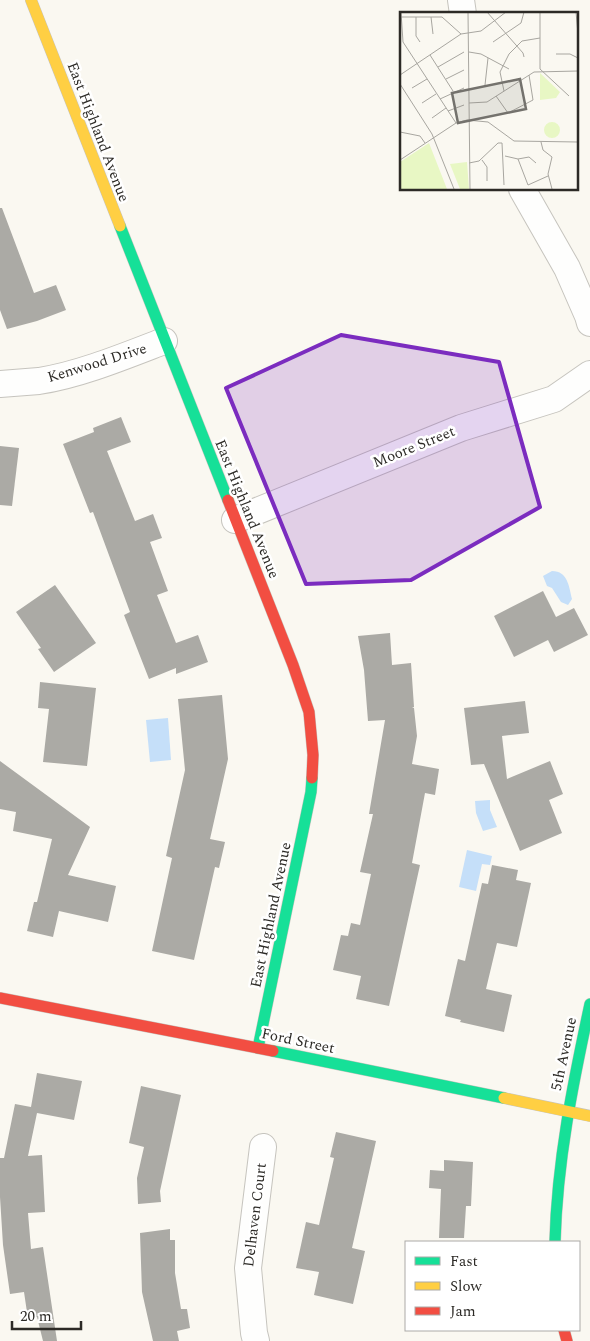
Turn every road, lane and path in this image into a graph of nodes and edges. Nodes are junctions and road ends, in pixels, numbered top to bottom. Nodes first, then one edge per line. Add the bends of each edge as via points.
1 (30, 0) edge
2 (523, 190) edge
3 (590, 323) edge
4 (164, 341) junction
5 (590, 374) edge
6 (0, 384) edge
7 (235, 520) junction
8 (0, 998) edge
9 (590, 1004) edge
10 (258, 1048) junction
11 (567, 1111) junction
12 (590, 1116) edge
13 (263, 1148) dead end
14 (555, 1241) edge
15 (256, 1341) edge

1 - 4 street, East Highland Avenue
2 - 3 street via 567,268
4 - 6 street, Kenwood Drive via 72,373
4 - 7 street, East Highland Avenue
5 - 7 street, Moore Street via 554,399 461,428
7 - 10 street, East Highland Avenue via 309,712 313,755 311,792
8 - 10 street, Ford Street
9 - 11 street, 5th Avenue
10 - 11 street, Ford Street
11 - 12 street, Ford Street
11 - 14 street via 555,1208
13 - 15 street, Delhaven Court via 248,1268

